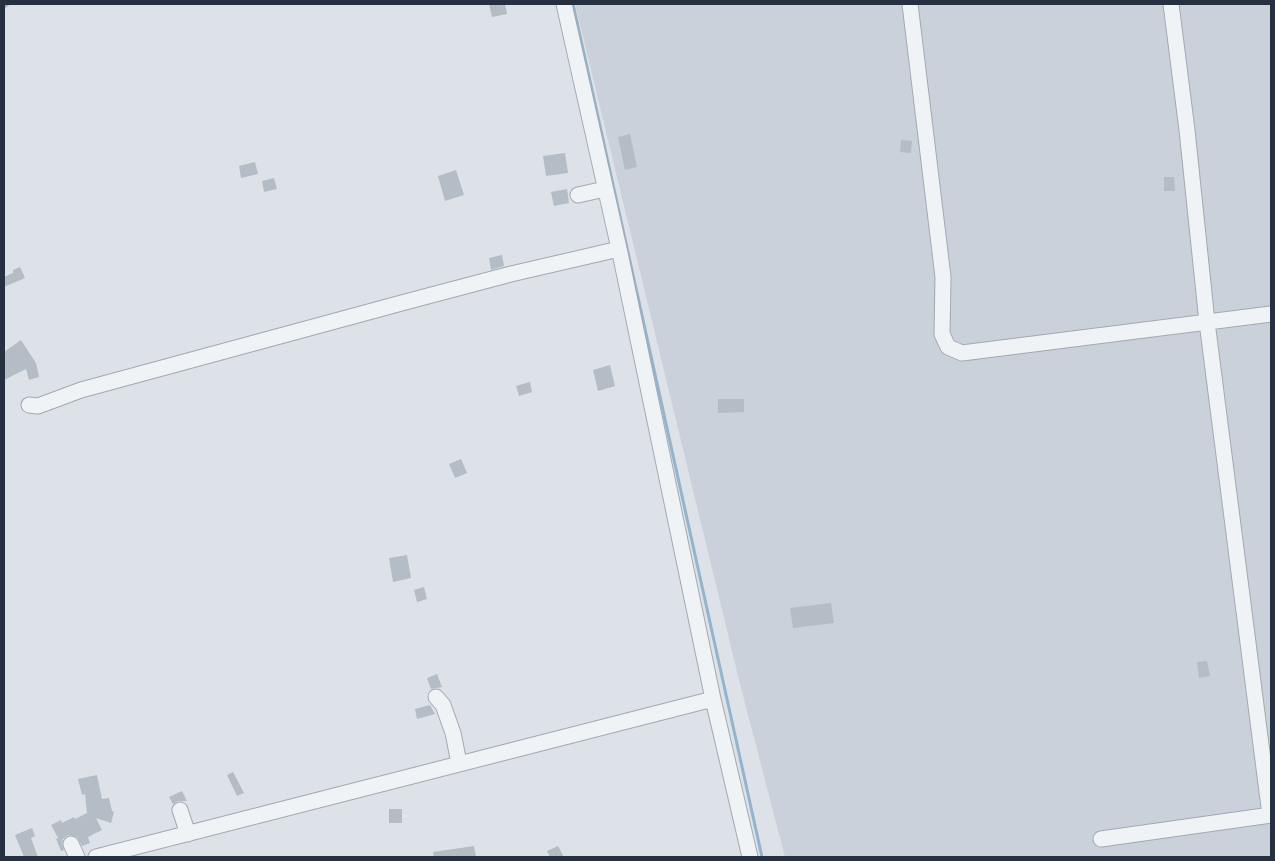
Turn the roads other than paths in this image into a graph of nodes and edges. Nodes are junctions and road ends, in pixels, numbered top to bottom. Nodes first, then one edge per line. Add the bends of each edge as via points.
1 (564, 4) edge
2 (910, 4) edge
3 (1171, 4) edge
4 (605, 189) junction
5 (578, 195) dead end
6 (619, 249) junction
7 (1271, 314) edge
8 (1207, 322) junction
9 (28, 405) dead end
10 (436, 697) dead end
11 (713, 699) junction
12 (459, 763) junction
13 (180, 810) dead end
14 (1270, 815) edge
15 (188, 834) junction
16 (1101, 839) dead end
17 (96, 857) edge
18 (750, 857) edge

1 - 4 street
2 - 8 street via 943,277 942,334 948,348 962,353
3 - 8 street
4 - 5 street
4 - 6 street
6 - 9 street via 341,319 81,390 38,406
6 - 11 street
7 - 8 street
8 - 14 street
10 - 12 street via 443,705 453,733
11 - 12 street
11 - 18 street
12 - 15 street
13 - 15 street
14 - 16 street
15 - 17 street

